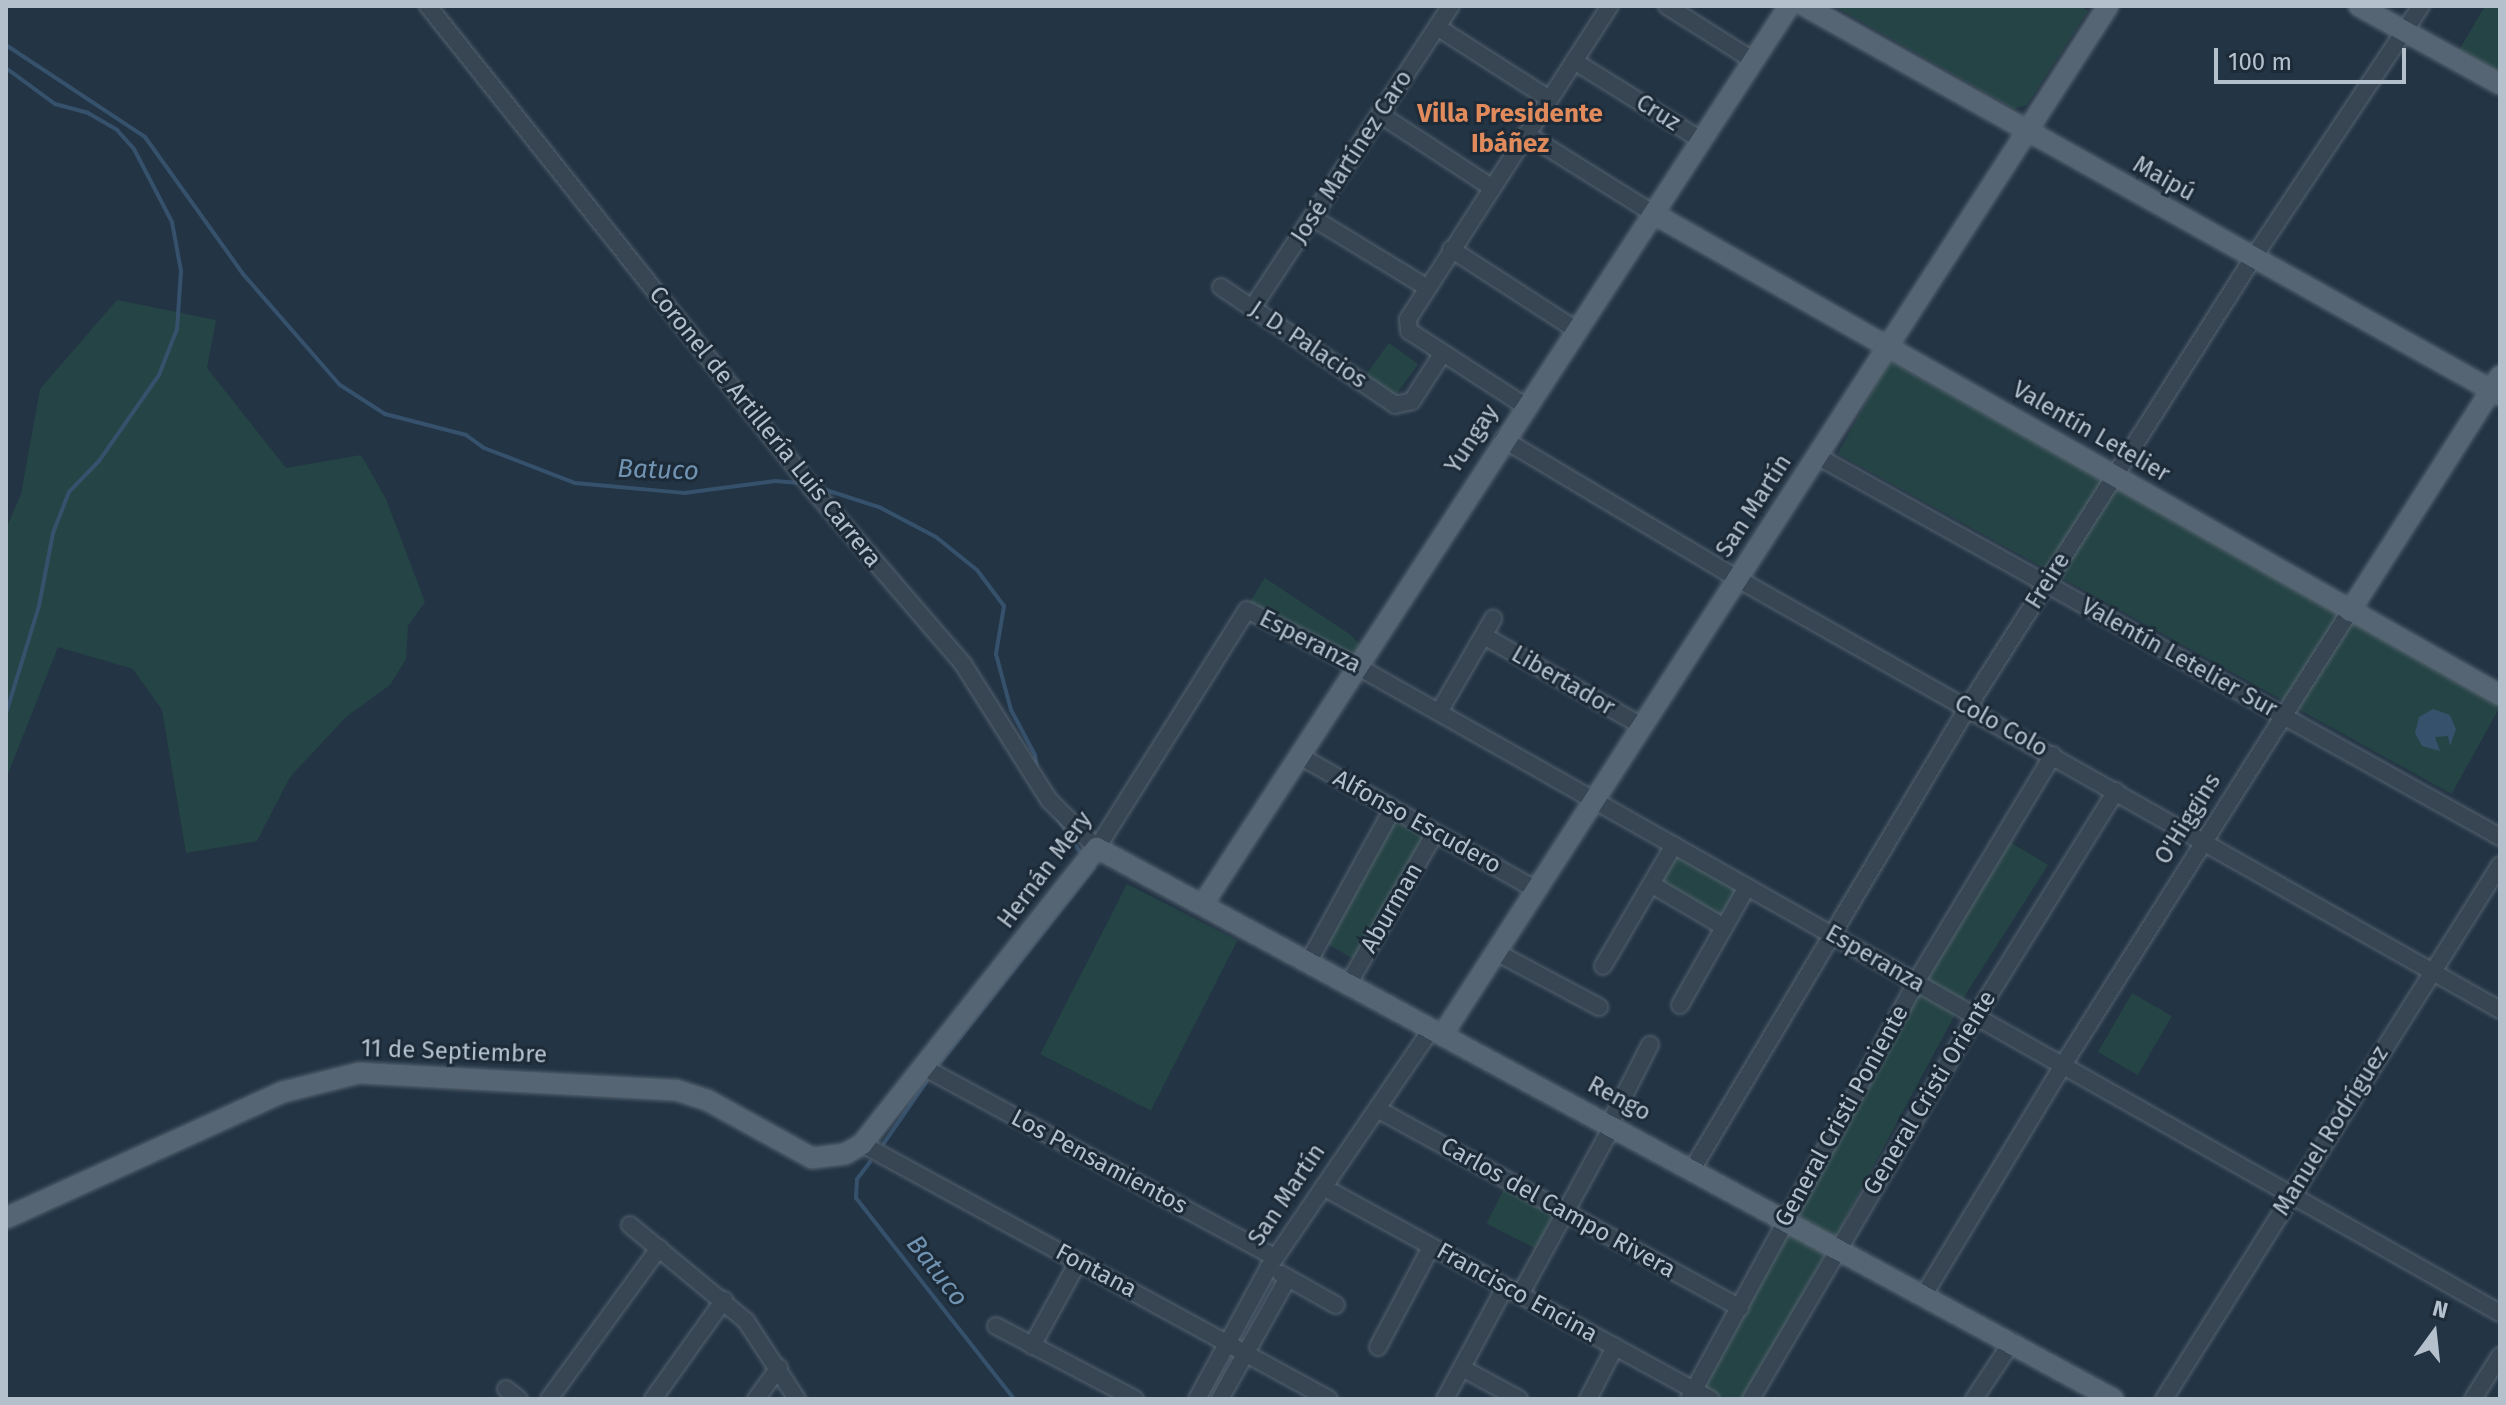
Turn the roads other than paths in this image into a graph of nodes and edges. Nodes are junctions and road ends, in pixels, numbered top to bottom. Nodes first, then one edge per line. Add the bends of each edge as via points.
1 (428, 6) edge
2 (1451, 6) edge
3 (1610, 6) edge
4 (1667, 6) edge
5 (1789, 6) edge
6 (1805, 6) edge
7 (2108, 6) edge
8 (2359, 6) edge
9 (2421, 6) edge
10 (1437, 27) junction
11 (2405, 31) junction
12 (1574, 61) junction
13 (1754, 61) junction
14 (2500, 84) edge
15 (1549, 99) junction
16 (1381, 115) junction
17 (2025, 133) junction
18 (1526, 134) junction
19 (1701, 140) junction
20 (1491, 187) junction
21 (1654, 214) junction
22 (1313, 218) junction
23 (1451, 249) junction
24 (2253, 258) junction
25 (1221, 287) dead end
26 (1426, 287) junction
27 (1253, 307) junction
28 (1576, 330) junction
29 (1888, 345) junction
30 (1442, 354) junction
31 (2497, 387) edge
32 (1525, 406) junction
33 (1503, 439) junction
34 (1817, 456) junction
35 (2114, 475) junction
36 (1738, 579) junction
37 (2046, 584) junction
38 (1247, 610) joint
39 (2350, 611) junction
40 (1493, 619) dead end
41 (1484, 636) junction
42 (1355, 665) junction
43 (2500, 695) edge
44 (1968, 707) junction
45 (1439, 712) junction
46 (2283, 716) junction
47 (1642, 726) junction
48 (1298, 755) junction
49 (2053, 755) junction
50 (2116, 791) junction
51 (1594, 800) junction
52 (1392, 810) junction
53 (1435, 833) junction
54 (2500, 837) edge
55 (2205, 844) junction
56 (1674, 845) junction
57 (1097, 848) junction
58 (2500, 865) edge
59 (1651, 884) junction
60 (1747, 887) junction
61 (1537, 890) junction
62 (1203, 904) junction
63 (1724, 927) junction
64 (1831, 933) junction
65 (1496, 952) junction
66 (1309, 961) junction
67 (1603, 966) dead end
68 (2431, 972) junction
69 (1916, 982) junction
70 (1349, 983) junction
71 (1680, 1005) dead end
72 (1599, 1007) dead end
73 (2500, 1010) edge
74 (1976, 1016) junction
75 (1438, 1031) junction
76 (1650, 1045) dead end
77 (2063, 1065) junction
78 (923, 1067) junction
79 (1377, 1109) junction
80 (1611, 1124) junction
81 (862, 1144) junction
82 (1693, 1168) junction
83 (1323, 1187) junction
84 (2291, 1195) junction
85 (1565, 1212) junction
86 (1784, 1217) junction
87 (6, 1218) edge
88 (630, 1225) dead end
89 (1838, 1246) junction
90 (1431, 1247) junction
91 (659, 1248) junction
92 (1078, 1262) junction
93 (1272, 1262) junction
94 (1288, 1278) junction
95 (1513, 1291) junction
96 (1925, 1293) junction
97 (724, 1300) junction
98 (1336, 1305) dead end
99 (1740, 1308) junction
100 (2500, 1313) edge
101 (996, 1326) dead end
102 (2012, 1342) junction
103 (1229, 1343) junction
104 (1032, 1346) junction
105 (1378, 1347) dead end
106 (1615, 1347) junction
107 (1246, 1353) junction
108 (2500, 1356) edge
109 (779, 1367) junction
110 (1462, 1368) junction
111 (1691, 1394) edge
112 (1325, 1398) edge
113 (549, 1399) edge
114 (653, 1399) edge
115 (756, 1399) edge
116 (797, 1399) edge
117 (1135, 1399) edge
118 (1197, 1399) edge
119 (1220, 1399) edge
120 (1445, 1399) edge
121 (1519, 1399) edge
122 (1588, 1399) edge
123 (1711, 1399) edge
124 (1751, 1399) edge
125 (1974, 1399) edge
126 (2113, 1399) edge
127 (2164, 1399) edge
128 (2473, 1399) edge

1 - 57 street, Coronel de Artillería Luis Carrera via 816,493 985,692 1049,800
2 - 10 street, José Martínez Caro
3 - 12 street
4 - 13 street
5 - 13 main road, Yungay
6 - 17 main road, Maipú
7 - 17 main road, San Martín
8 - 11 main road
9 - 11 street, Freire
10 - 15 street
10 - 16 street, José Martínez Caro
11 - 14 main road
11 - 24 street, Freire
12 - 15 street
12 - 19 street, Cruz
13 - 19 main road, Yungay
15 - 18 street
16 - 20 street
16 - 22 street, José Martínez Caro
17 - 24 main road, Maipú
17 - 29 main road, San Martín
18 - 20 street
18 - 21 street
19 - 21 main road, Yungay
20 - 23 street
21 - 28 main road, Yungay
21 - 29 main road, Valentín Letelier
22 - 26 street
22 - 27 street, José Martínez Caro
23 - 26 street
23 - 28 street
24 - 31 main road, Maipú
24 - 35 street, Freire
25 - 27 street, J. D. Palacios
26 - 30 street via 1408,319 1409,331
27 - 30 street, J. D. Palacios via 1395,405 1412,401
28 - 32 main road, Yungay
29 - 34 main road, San Martín
29 - 35 main road, Valentín Letelier
30 - 32 street
31 - 39 main road, O'Higgins
32 - 33 main road, Yungay
33 - 36 street, Colo Colo
33 - 42 main road, Yungay
34 - 36 main road, San Martín
34 - 37 street, Valentín Letelier Sur
35 - 37 street, Freire
35 - 39 main road, Valentín Letelier
36 - 44 street, Colo Colo
36 - 47 main road, San Martín
37 - 44 street, Freire
37 - 46 street, Valentín Letelier Sur
38 - 42 street, Esperanza
38 - 57 street, Hernán Mery
39 - 43 main road, Valentín Letelier
39 - 46 street, O'Higgins
40 - 41 street, Libertador
41 - 45 street, Libertador
41 - 47 street, Libertador
42 - 45 street, Esperanza
42 - 48 main road, Yungay
44 - 49 street, Colo Colo
44 - 64 street, Freire
45 - 51 street, Esperanza
46 - 54 street, Valentín Letelier Sur
46 - 55 street, O'Higgins
47 - 51 main road, San Martín
48 - 52 street, Alfonso Escudero
48 - 62 main road, Yungay
49 - 50 street, Colo Colo
49 - 69 street, General Cristi Poniente
50 - 55 street, Colo Colo
50 - 74 street, General Cristi Oriente
51 - 56 street, Esperanza
51 - 61 main road, San Martín
52 - 53 street, Alfonso Escudero
52 - 66 street, Aburman
53 - 61 street, Alfonso Escudero
53 - 70 street, Aburman
55 - 68 street, Colo Colo
55 - 77 street, O'Higgins
56 - 59 street
56 - 60 street, Esperanza
57 - 62 main road, Rengo
57 - 78 main road, Hernán Mery
58 - 68 street, Manuel Rodríguez
59 - 63 street
59 - 67 street
60 - 63 street
60 - 64 street, Esperanza
61 - 65 main road, San Martín
62 - 66 main road, Rengo
63 - 71 street
64 - 69 street, Esperanza
64 - 82 street, Freire
65 - 72 street
65 - 75 main road, San Martín
66 - 70 main road, Rengo
68 - 73 street, Colo Colo
68 - 84 street, Manuel Rodríguez
69 - 74 street, Esperanza
69 - 86 street, General Cristi Poniente
70 - 75 main road, Rengo
74 - 77 street, Esperanza
74 - 89 street, General Cristi Oriente
75 - 79 street, San Martín
75 - 80 main road, Rengo
76 - 80 street
77 - 84 street, Esperanza
77 - 96 street, O'Higgins
78 - 81 main road, Hernán Mery
78 - 93 street, Los Pensamientos
79 - 83 street, San Martín
79 - 85 street, Carlos del Campo Rivera
80 - 82 main road, Rengo
80 - 85 street
81 - 87 main road, 11 de Septiembre via 836,1157 812,1158 707,1100 676,1090 359,1073 283,1092
81 - 92 street, Fontana
82 - 86 main road, Rengo
83 - 90 street, Francisco Encina
83 - 93 street, San Martín
84 - 100 street, Esperanza
84 - 127 street, Manuel Rodríguez
85 - 95 street
85 - 99 street, Carlos del Campo Rivera
86 - 89 main road, Rengo
86 - 99 street, General Cristi Poniente
88 - 91 street
89 - 96 main road, Rengo
89 - 124 street, General Cristi Oriente
90 - 95 street, Francisco Encina
90 - 105 street
91 - 97 street
91 - 113 street
92 - 103 street, Fontana
92 - 104 street
93 - 94 street, Los Pensamientos
93 - 103 street, San Martín
94 - 98 street, Los Pensamientos
94 - 107 street, San Martín
95 - 106 street, Francisco Encina
95 - 110 street
96 - 102 main road, Rengo
97 - 109 street
97 - 114 street
99 - 111 street, General Cristi Poniente
101 - 104 street
102 - 125 street
102 - 126 main road, Rengo
103 - 107 street, Fontana
103 - 118 street, San Martín
104 - 117 street
106 - 111 street, Francisco Encina
106 - 122 street
107 - 112 street, Fontana
107 - 119 street, San Martín
108 - 128 street
109 - 115 street
109 - 116 street
110 - 120 street
110 - 121 street
111 - 123 street, Francisco Encina

